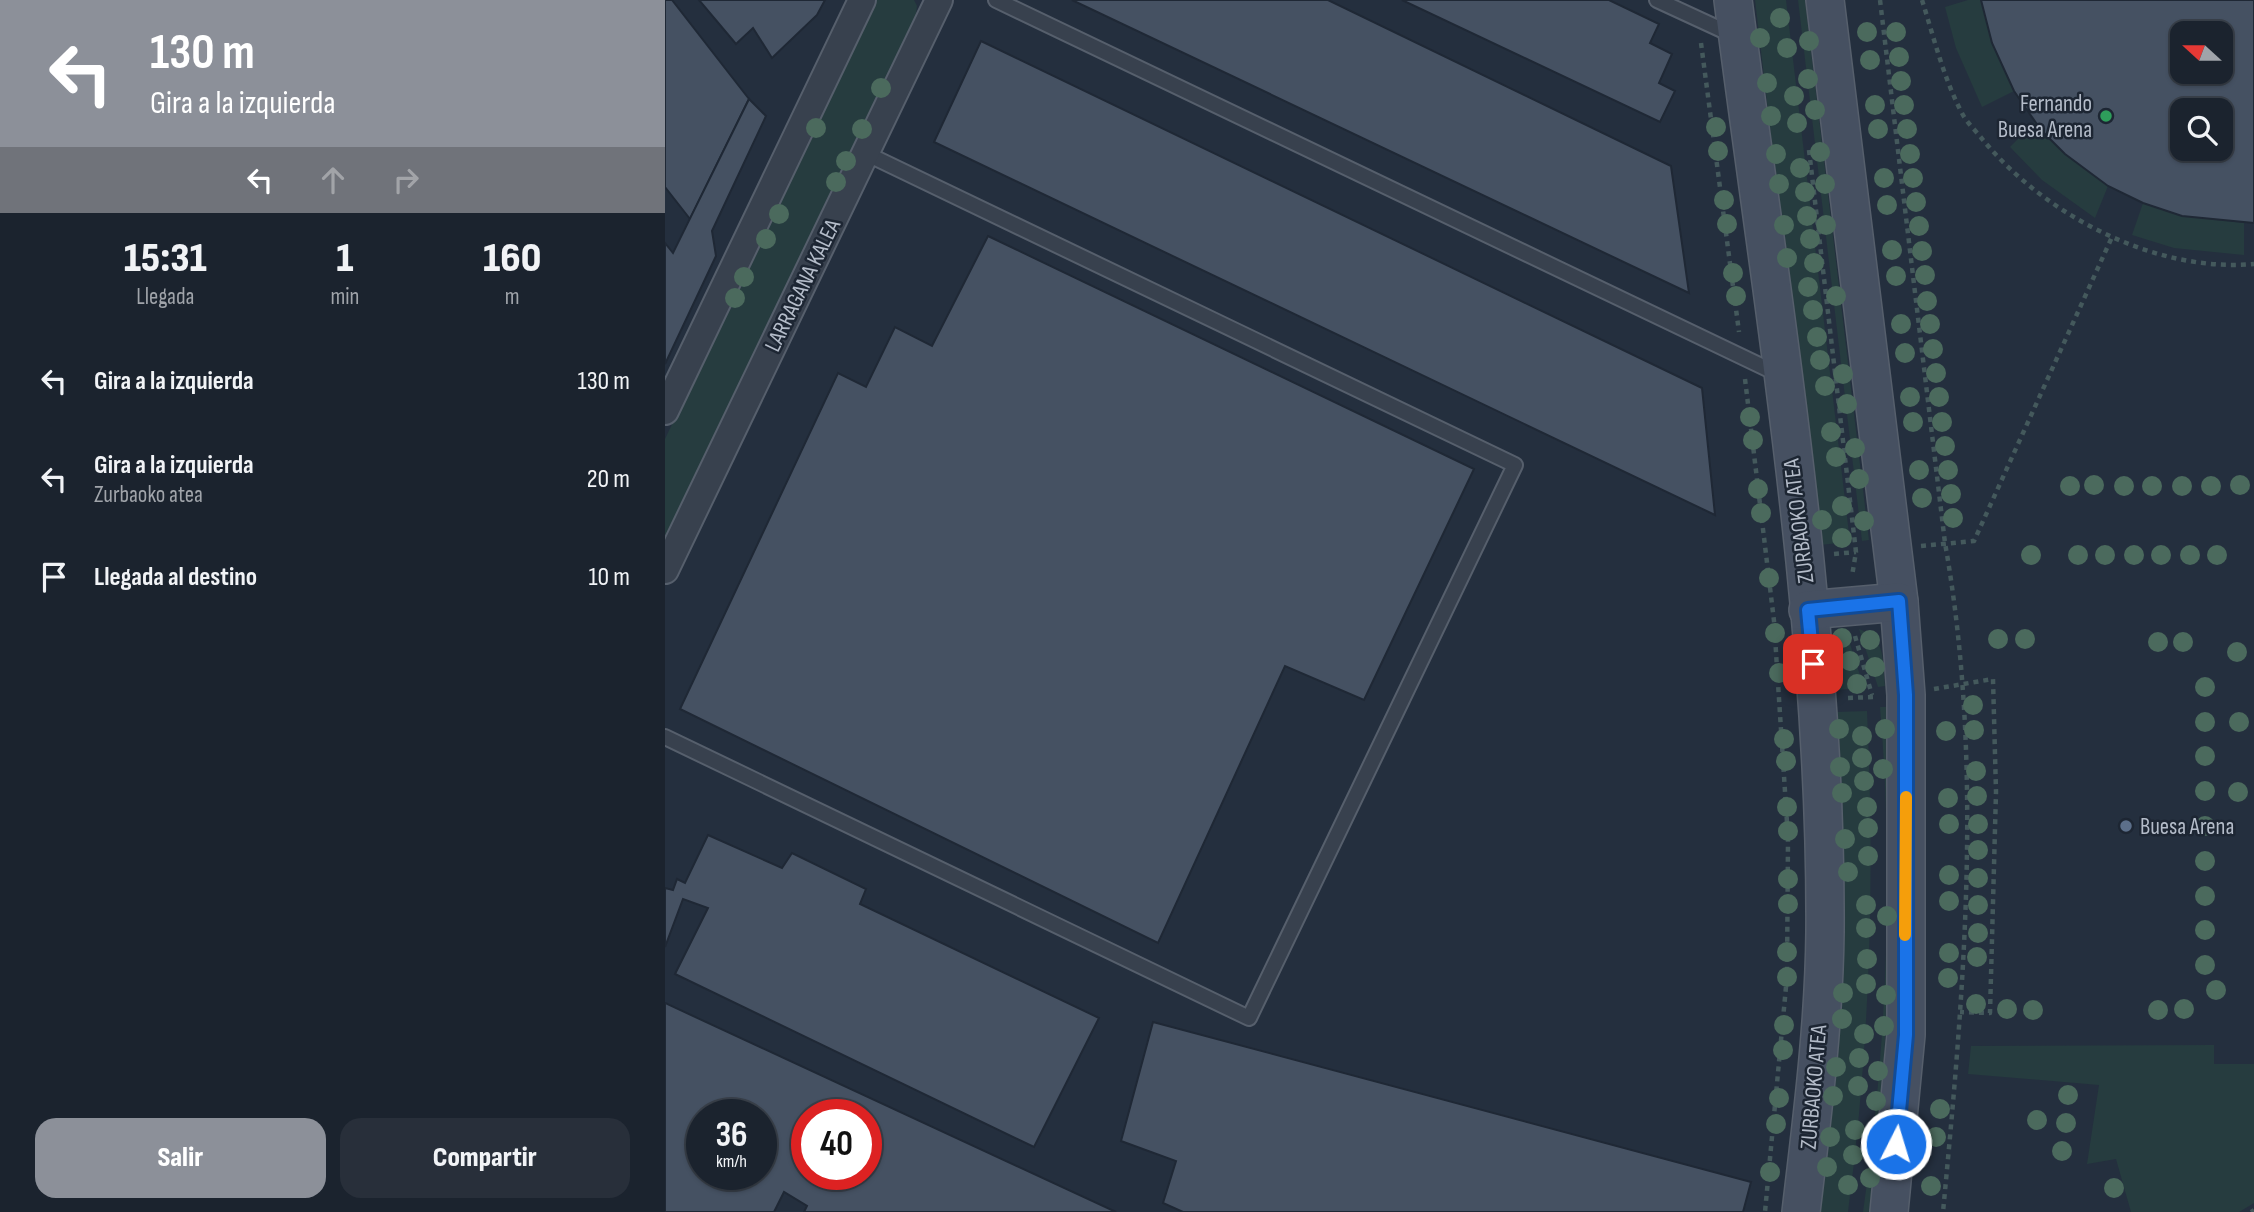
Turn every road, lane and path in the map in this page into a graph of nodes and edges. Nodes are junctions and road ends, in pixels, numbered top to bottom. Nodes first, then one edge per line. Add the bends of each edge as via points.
1 (862, 0) edge
2 (939, 0) edge
3 (996, 0) edge
4 (1657, 0) edge
5 (1733, 0) edge
6 (1825, 0) edge
7 (1880, 0) edge
8 (1922, 0) edge
9 (1698, 18) junction
10 (1738, 37) junction
11 (865, 153) junction
12 (2112, 237) junction
13 (2254, 264) edge
14 (1742, 357) junction
15 (1781, 375) junction
16 (665, 411) edge
17 (1945, 543) junction
18 (1891, 548) junction
19 (1803, 557) junction
20 (1767, 561) junction
21 (665, 570) edge
22 (1899, 601) junction
23 (1808, 610) junction
24 (1961, 683) junction
25 (1906, 695) junction
26 (1817, 700) junction
27 (1780, 702) junction
28 (665, 737) edge
29 (1960, 1012) junction
30 (1765, 1212) edge
31 (1801, 1212) edge
32 (1889, 1212) edge
33 (1943, 1212) edge

1 - 16 street
2 - 11 street, LARRAGANA KALEA
3 - 14 lane
4 - 9 lane
5 - 10 street, ZURBAOKO ATEA
6 - 18 street
7 - 17 path
8 - 12 path via 1963,117 2005,166
9 - 10 lane
9 - 14 path
10 - 15 street, ZURBAOKO ATEA
11 - 21 street, LARRAGANA KALEA
11 - 28 lane via 1515,465 1249,1018
12 - 13 path via 2173,258
12 - 17 path via 1974,541
14 - 15 lane
14 - 20 path
15 - 19 street, ZURBAOKO ATEA
17 - 18 path
17 - 24 path via 1955,599
18 - 19 path
18 - 22 street
19 - 20 path
19 - 23 street, ZURBAOKO ATEA
20 - 27 path
22 - 23 street
22 - 25 street
23 - 26 street, ZURBAOKO ATEA
24 - 25 path
24 - 29 path via 1967,767
24 - 29 path via 1993,679 1996,792 1990,1013
25 - 26 path
25 - 32 street via 1906,1035
26 - 27 path
26 - 31 street, ZURBAOKO ATEA via 1825,932 1814,1102
27 - 30 path via 1788,838 1787,976
29 - 33 path

